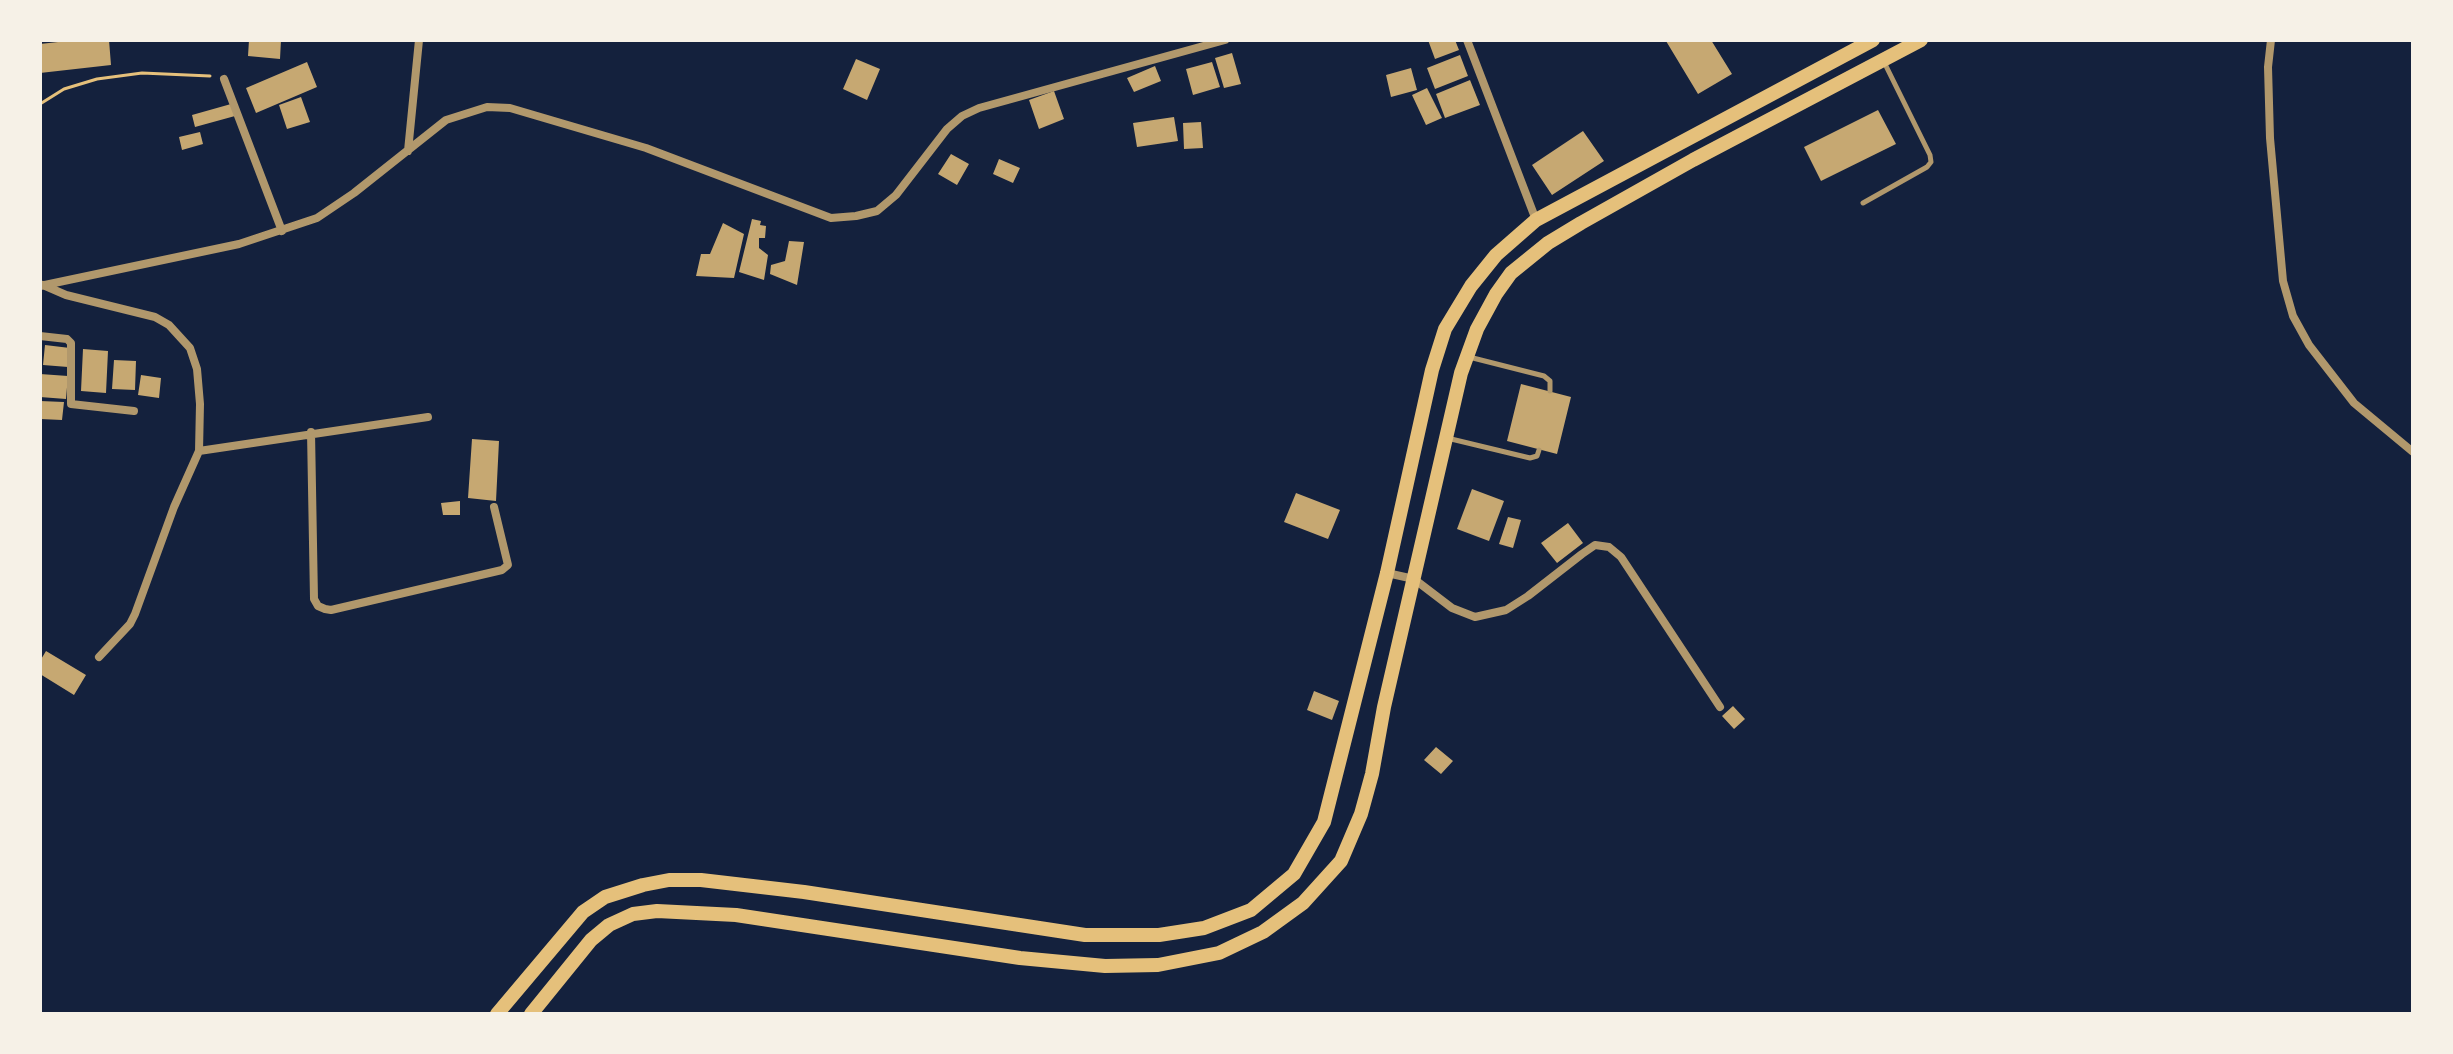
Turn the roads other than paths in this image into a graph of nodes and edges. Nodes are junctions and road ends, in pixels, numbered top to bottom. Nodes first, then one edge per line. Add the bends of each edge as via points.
1 (419, 40) edge
2 (1225, 40) edge
3 (1467, 40) edge
4 (1873, 40) edge
5 (1921, 40) edge
6 (2271, 40) edge
7 (1883, 60) junction
8 (1811, 73) junction
9 (224, 79) road end
10 (1823, 92) junction
11 (408, 151) junction
12 (1863, 203) dead end
13 (1536, 220) junction
14 (282, 231) junction
15 (41, 286) edge
16 (40, 336) edge
17 (1466, 356) junction
18 (1550, 391) dead end
19 (134, 411) dead end
20 (428, 417) dead end
21 (311, 432) junction
22 (1446, 438) junction
23 (1539, 450) dead end
24 (199, 451) junction
25 (2413, 452) edge
26 (494, 507) dead end
27 (1387, 573) junction
28 (1414, 579) junction
29 (99, 657) dead end
30 (1720, 707) dead end
31 (497, 1014) edge
32 (531, 1014) edge

1 - 11 street
2 - 11 street via 962,116 896,195 877,211 856,216 831,218 646,148 510,108 487,107 446,120
3 - 13 street
4 - 8 main road
5 - 7 main road
6 - 25 street via 2270,138 2283,281 2293,316 2354,403
7 - 10 main road
7 - 12 lane via 1931,162
8 - 10 main road
8 - 13 main road
9 - 14 street
10 - 17 main road via 1548,243 1511,273
11 - 14 street via 317,218
13 - 27 main road via 1496,255 1445,329
14 - 15 street
15 - 24 street via 155,317 179,335 197,369
16 - 19 street via 67,339 71,345 69,403
17 - 18 lane via 1544,376
17 - 22 main road
20 - 21 street
21 - 24 street
21 - 26 street via 314,599 325,609 502,570 508,565
22 - 23 lane via 1530,458
22 - 28 main road
24 - 29 street via 135,614
27 - 28 street
27 - 31 main road via 1324,822 1294,874 1251,910 1204,928 1159,935 1085,935 804,892 669,880 605,897 583,912
28 - 30 street via 1452,608 1475,617 1506,610 1595,545 1609,547 1621,557
28 - 32 main road via 1356,826 1341,861 1303,903 1263,932 1219,953 1158,965 1105,966 736,915 657,911 609,925

